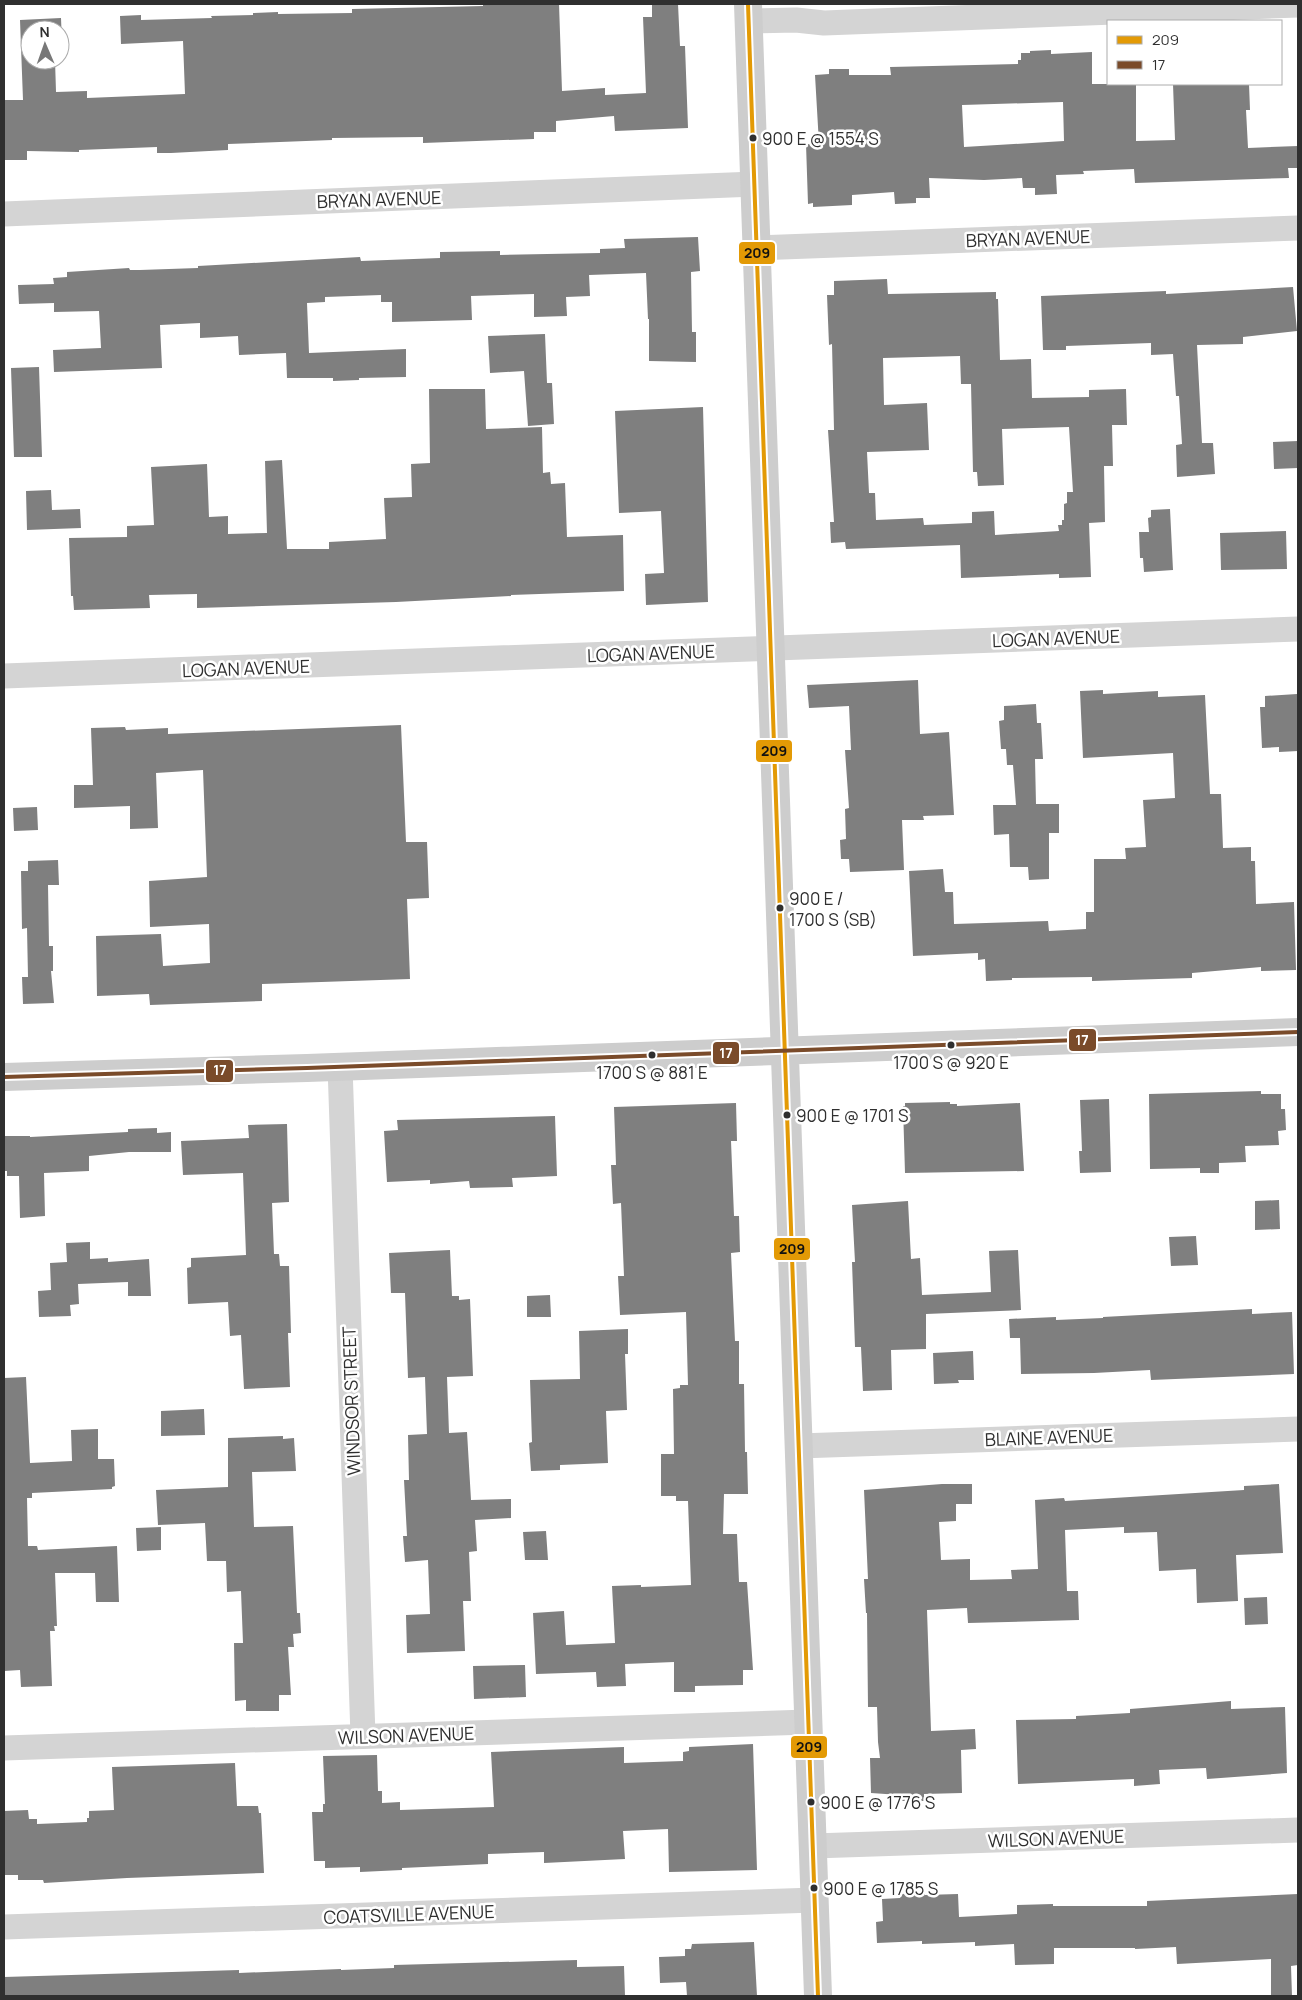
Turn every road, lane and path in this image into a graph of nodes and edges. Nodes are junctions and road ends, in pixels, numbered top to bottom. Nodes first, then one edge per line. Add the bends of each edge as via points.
1 (1198, 6) edge
2 (1298, 6) edge
3 (749, 13) edge
4 (755, 184) junction
5 (4, 214) edge
6 (1298, 228) edge
7 (757, 248) junction
8 (1298, 629) edge
9 (771, 648) junction
10 (4, 676) edge
11 (1298, 1032) edge
12 (786, 1050) junction
13 (340, 1066) junction
14 (4, 1077) edge
15 (1298, 1429) edge
16 (799, 1446) junction
17 (808, 1722) junction
18 (363, 1736) junction
19 (4, 1748) edge
20 (1298, 1830) edge
21 (813, 1846) junction
22 (815, 1900) junction
23 (4, 1927) edge
24 (818, 1996) edge

1 - 2 street
1 - 3 street via 824,23
3 - 4 street
4 - 5 street, BRYAN AVENUE
4 - 7 street
6 - 7 street, BRYAN AVENUE
7 - 9 street
8 - 9 street, LOGAN AVENUE
9 - 10 street, LOGAN AVENUE
9 - 12 street
11 - 12 street
12 - 13 street
12 - 16 street
13 - 14 street
13 - 18 street, WINDSOR STREET
15 - 16 street, BLAINE AVENUE
16 - 17 street
17 - 18 street, WILSON AVENUE
17 - 21 street
18 - 19 street, WILSON AVENUE
20 - 21 street, WILSON AVENUE
21 - 22 street
22 - 23 street, COATSVILLE AVENUE
22 - 24 street

